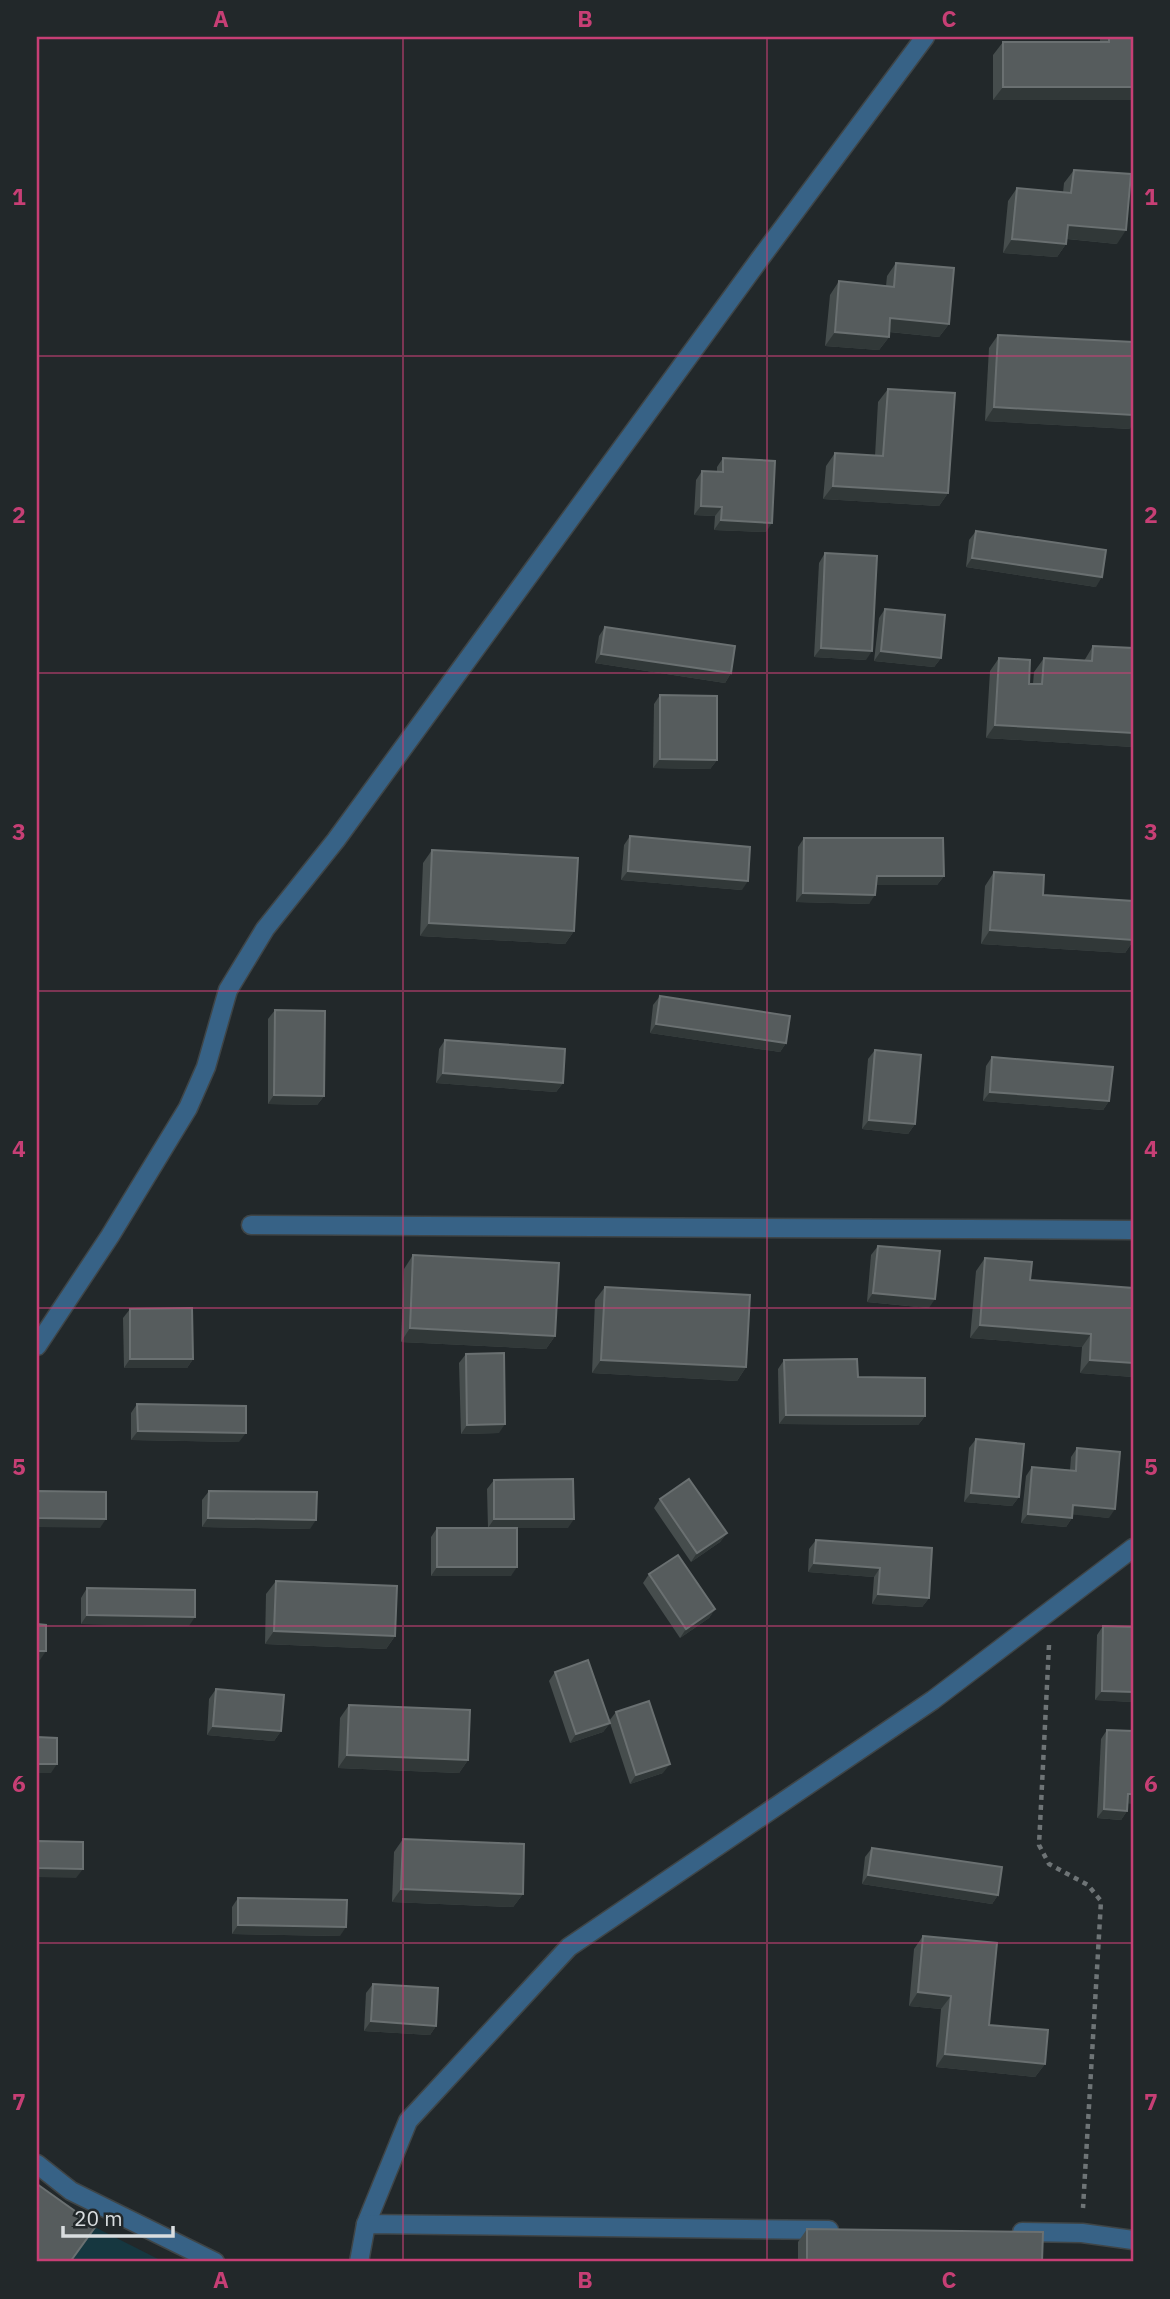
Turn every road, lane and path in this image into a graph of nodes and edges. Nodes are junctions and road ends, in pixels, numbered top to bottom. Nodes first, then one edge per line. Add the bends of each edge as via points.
1 (926, 37) edge
2 (251, 1225) dead end
3 (1133, 1230) edge
4 (37, 1346) edge
5 (1133, 1548) edge
6 (1051, 1610) junction
7 (37, 2164) edge
8 (366, 2224) junction
9 (848, 2230) edge
10 (999, 2232) edge
11 (1082, 2233) junction
12 (1133, 2240) edge
13 (215, 2262) edge
14 (359, 2262) edge

1 - 4 street via 336,840 265,929 228,990 206,1067 188,1108
2 - 3 street
5 - 6 street
6 - 8 street via 933,1700 569,1947 408,2121
6 - 11 path via 1040,1845 1049,1864 1088,1885 1101,1901
7 - 13 street via 71,2191
8 - 9 street
8 - 14 street
10 - 11 street
11 - 12 street

